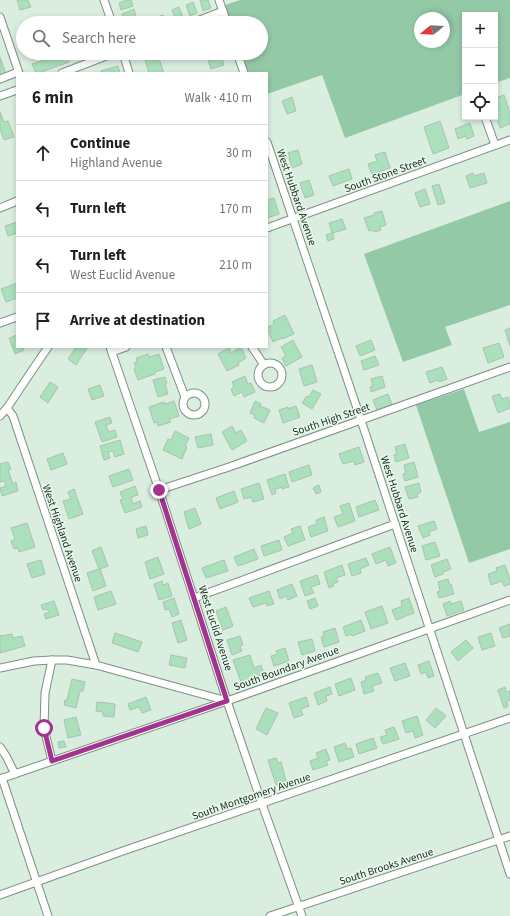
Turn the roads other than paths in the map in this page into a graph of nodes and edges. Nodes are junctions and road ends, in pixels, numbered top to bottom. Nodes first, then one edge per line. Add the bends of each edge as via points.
1 (104, 0) edge
2 (219, 0) edge
3 (223, 11) junction
4 (0, 16) edge
5 (110, 16) edge
6 (210, 16) edge
7 (225, 16) edge
8 (2, 28) edge
9 (96, 60) edge
10 (125, 60) edge
11 (239, 60) edge
12 (19, 72) edge
13 (65, 72) edge
14 (129, 72) edge
15 (244, 72) edge
16 (16, 73) edge
17 (0, 79) edge
18 (16, 90) edge
19 (0, 96) edge
20 (486, 120) edge
21 (510, 140) edge
22 (268, 145) edge
23 (495, 145) junction
24 (16, 201) edge
25 (0, 208) edge
26 (293, 219) junction
27 (268, 228) edge
28 (16, 317) edge
29 (0, 323) edge
30 (47, 348) edge
31 (121, 348) edge
32 (166, 348) edge
33 (253, 348) edge
34 (111, 350) edge
35 (264, 365) dead end
36 (510, 367) edge
37 (185, 397) dead end
38 (7, 408) junction
39 (0, 416) edge
40 (361, 420) junction
41 (159, 490) junction
42 (395, 524) junction
43 (194, 598) junction
44 (510, 600) edge
45 (429, 628) junction
46 (52, 660) junction
47 (96, 665) junction
48 (0, 668) edge
49 (227, 701) junction
50 (510, 718) edge
51 (464, 734) junction
52 (0, 747) edge
53 (52, 761) junction
54 (15, 774) junction
55 (1, 778) edge
56 (262, 804) junction
57 (510, 836) edge
58 (499, 840) junction
59 (510, 874) edge
60 (37, 882) junction
61 (0, 895) edge
62 (298, 906) junction
63 (48, 916) edge
64 (270, 916) edge
65 (302, 916) edge

1 - 5 street
2 - 3 street
3 - 6 street
3 - 7 street
4 - 8 street
8 - 12 street
9 - 13 street
10 - 14 street
11 - 15 street
16 - 17 street
18 - 19 street
20 - 23 street
21 - 23 street, South Stone Street
22 - 26 street, West Hubbard Avenue
23 - 26 street, South Stone Street
24 - 25 street
26 - 27 street, South Stone Street
26 - 40 street, West Hubbard Avenue
28 - 29 street
30 - 38 street
31 - 34 street
32 - 37 street
33 - 35 street
34 - 41 street, West Euclid Avenue
36 - 40 street, South High Street
38 - 39 street
38 - 47 street, West Highland Avenue via 13,416
40 - 41 street, South High Street
40 - 42 street, West Hubbard Avenue
41 - 43 street, West Euclid Avenue
42 - 43 street
42 - 45 street, West Hubbard Avenue
43 - 49 street, West Euclid Avenue
44 - 45 street, South Boundary Avenue
45 - 49 street, South Boundary Avenue
45 - 51 street, West Hubbard Avenue
46 - 47 street
46 - 48 street
46 - 53 street via 45,694 44,728
47 - 49 street
49 - 53 street, South Boundary Avenue
49 - 56 street, West Euclid Avenue
50 - 51 street, South Montgomery Avenue
51 - 56 street, South Montgomery Avenue
51 - 58 street, West Hubbard Avenue
52 - 54 street
53 - 54 street, South Boundary Avenue
54 - 55 street, South Boundary Avenue
55 - 60 street
56 - 60 street, South Montgomery Avenue
56 - 62 street, West Euclid Avenue
57 - 58 street, South Brooks Avenue
58 - 59 street, West Hubbard Avenue
58 - 62 street, South Brooks Avenue
60 - 61 street, South Montgomery Avenue
60 - 63 street
62 - 64 street, South Brooks Avenue
62 - 65 street, West Euclid Avenue

